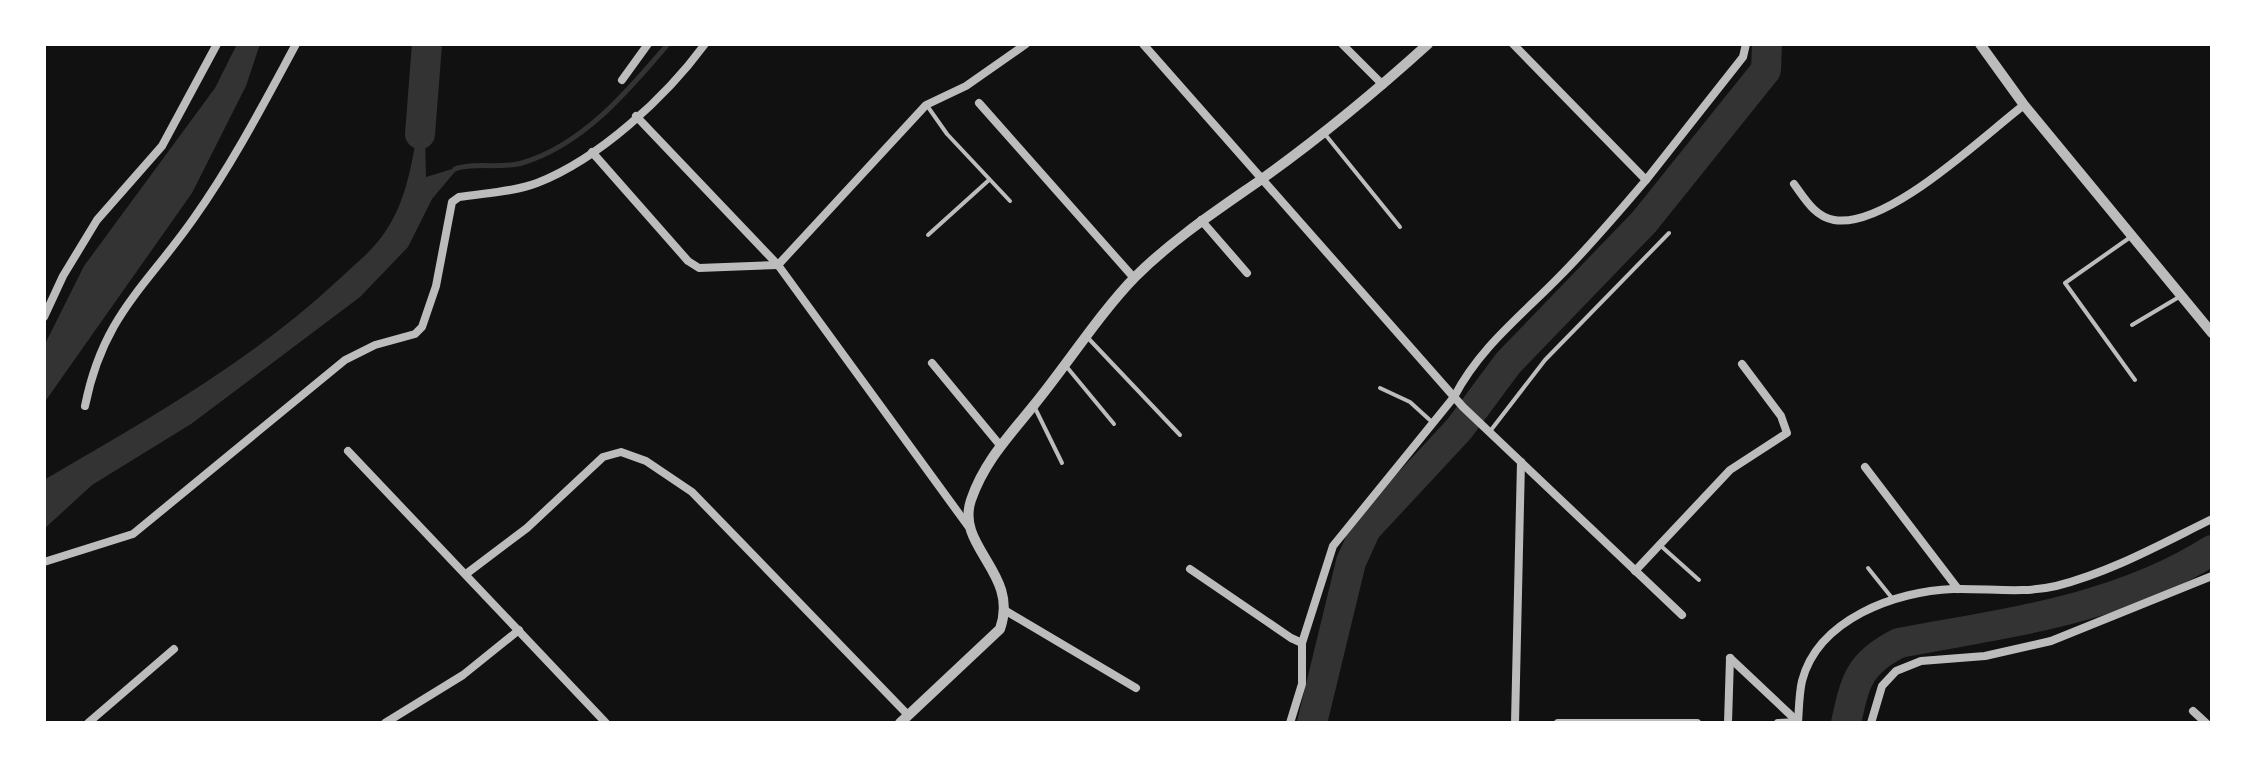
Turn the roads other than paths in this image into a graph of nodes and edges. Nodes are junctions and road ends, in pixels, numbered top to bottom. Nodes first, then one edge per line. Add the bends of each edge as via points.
1 (217, 44) edge
2 (296, 44) edge
3 (648, 44) edge
4 (705, 44) edge
5 (1026, 44) edge
6 (1143, 44) edge
7 (1342, 44) edge
8 (1428, 44) edge
9 (1513, 44) edge
10 (1746, 44) edge
11 (1986, 46) edge
12 (622, 80) dead end
13 (1383, 85) junction
14 (979, 103) dead end
15 (926, 105) junction
16 (2024, 105) junction
17 (636, 116) junction
18 (1322, 132) junction
19 (592, 152) junction
20 (989, 180) junction
21 (1261, 180) junction
22 (1646, 180) junction
23 (1794, 184) dead end
24 (1010, 201) dead end
25 (1201, 220) junction
26 (1400, 227) dead end
27 (1669, 233) dead end
28 (928, 235) dead end
29 (2134, 235) junction
30 (778, 265) junction
31 (1247, 273) dead end
32 (1134, 278) junction
33 (2182, 295) junction
34 (44, 317) edge
35 (2132, 325) dead end
36 (2212, 333) edge
37 (1088, 338) junction
38 (932, 363) dead end
39 (1064, 364) junction
40 (1742, 364) dead end
41 (2135, 380) dead end
42 (1380, 388) dead end
43 (1454, 397) junction
44 (85, 406) dead end
45 (1034, 406) junction
46 (1432, 422) junction
47 (1114, 424) dead end
48 (1486, 429) junction
49 (1180, 435) dead end
50 (999, 444) junction
51 (348, 451) dead end
52 (1521, 462) junction
53 (1062, 463) dead end
54 (1865, 467) dead end
55 (2212, 519) edge
56 (968, 526) junction
57 (1660, 544) junction
58 (44, 562) edge
59 (1868, 568) dead end
60 (1190, 569) dead end
61 (1635, 571) junction
62 (466, 574) junction
63 (2212, 576) edge
64 (1699, 580) dead end
65 (1958, 589) junction
66 (1893, 600) junction
67 (1006, 611) junction
68 (1682, 615) dead end
69 (519, 630) junction
70 (1302, 643) junction
71 (174, 649) dead end
72 (1136, 688) dead end
73 (2193, 711) dead end
74 (904, 719) edge
75 (1798, 722) edge
76 (88, 723) edge
77 (385, 723) edge
78 (606, 723) edge
79 (1290, 723) edge
80 (1515, 723) edge
81 (1558, 723) edge
82 (1697, 723) edge
83 (1728, 723) edge
84 (1778, 723) edge
85 (1871, 723) edge
86 (2206, 723) edge

1 - 34 street via 162,146 97,220
2 - 44 street via 223,175 131,297 100,349
3 - 12 street
4 - 17 street via 680,78
5 - 15 street via 966,86
6 - 21 street
7 - 13 street
8 - 13 street
9 - 22 street
10 - 22 street via 1743,57
11 - 16 street
13 - 18 street
14 - 32 street
15 - 20 lane
15 - 30 street
16 - 23 street via 1901,202 1876,213 1833,220 1815,212
16 - 29 street
17 - 19 street
17 - 30 street
18 - 21 street
18 - 26 lane
19 - 30 street via 699,268
19 - 58 street via 536,184 459,197 449,211 436,286 415,334 345,360 133,534
20 - 24 lane
20 - 28 lane
21 - 25 street
21 - 43 street
22 - 43 street via 1581,255 1504,328
25 - 31 street
25 - 32 street
27 - 48 lane
29 - 33 street
29 - 41 lane via 2065,283
30 - 56 street
32 - 37 street
33 - 35 lane
33 - 36 street
37 - 39 street
37 - 49 lane
38 - 50 street
39 - 45 street
39 - 47 lane
40 - 57 street via 1781,416 1787,433 1730,470
42 - 46 lane via 1410,402
43 - 46 street
43 - 48 street
45 - 50 street
45 - 53 lane
46 - 70 street via 1333,546
48 - 52 street
50 - 56 street via 969,504
51 - 62 street
52 - 61 street
52 - 80 street
54 - 65 street
55 - 65 street via 2103,572 2053,587 2015,592
56 - 67 street via 1004,593
57 - 61 street
57 - 64 lane
59 - 66 lane
60 - 70 street
61 - 68 street
62 - 69 street
62 - 74 street via 527,528 603,457 621,452 646,461 692,492
63 - 85 street via 2051,641 1985,656 1921,661 1896,671 1882,686
65 - 66 street
66 - 75 street via 1832,631 1802,680
67 - 72 street
67 - 74 street via 1000,629
69 - 77 street via 463,675
69 - 78 street
70 - 79 street via 1302,684
71 - 76 street
73 - 86 street
75 - 83 street via 1730,658
75 - 84 street
81 - 82 street

